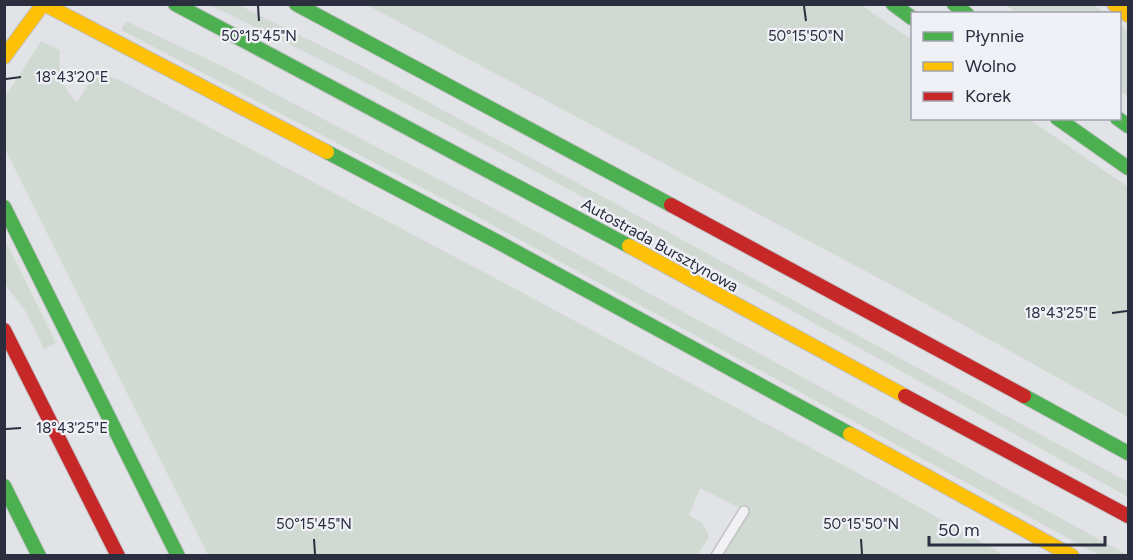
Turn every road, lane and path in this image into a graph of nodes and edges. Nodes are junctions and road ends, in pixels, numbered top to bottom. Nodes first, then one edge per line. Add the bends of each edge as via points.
1 (43, 4) edge
2 (176, 4) edge
3 (296, 4) edge
4 (893, 4) edge
5 (1114, 4) edge
6 (1128, 15) edge
7 (911, 17) edge
8 (5, 56) edge
9 (1060, 120) edge
10 (1128, 168) edge
11 (4, 207) edge
12 (4, 330) edge
13 (1128, 453) edge
14 (915, 471) junction
15 (4, 486) edge
16 (744, 511) dead end
17 (1128, 516) edge
18 (1017, 542) dead end
19 (39, 555) edge
20 (118, 555) edge
21 (178, 555) edge
22 (716, 555) edge
23 (1072, 555) edge

1 - 8 main road
1 - 14 main road via 498,242
2 - 17 main road, Autostrada Bursztynowa
3 - 13 main road
4 - 7 main road
5 - 6 main road
9 - 10 main road
11 - 21 main road
12 - 20 main road
14 - 18 main road
14 - 23 main road
15 - 19 main road
16 - 22 lane

